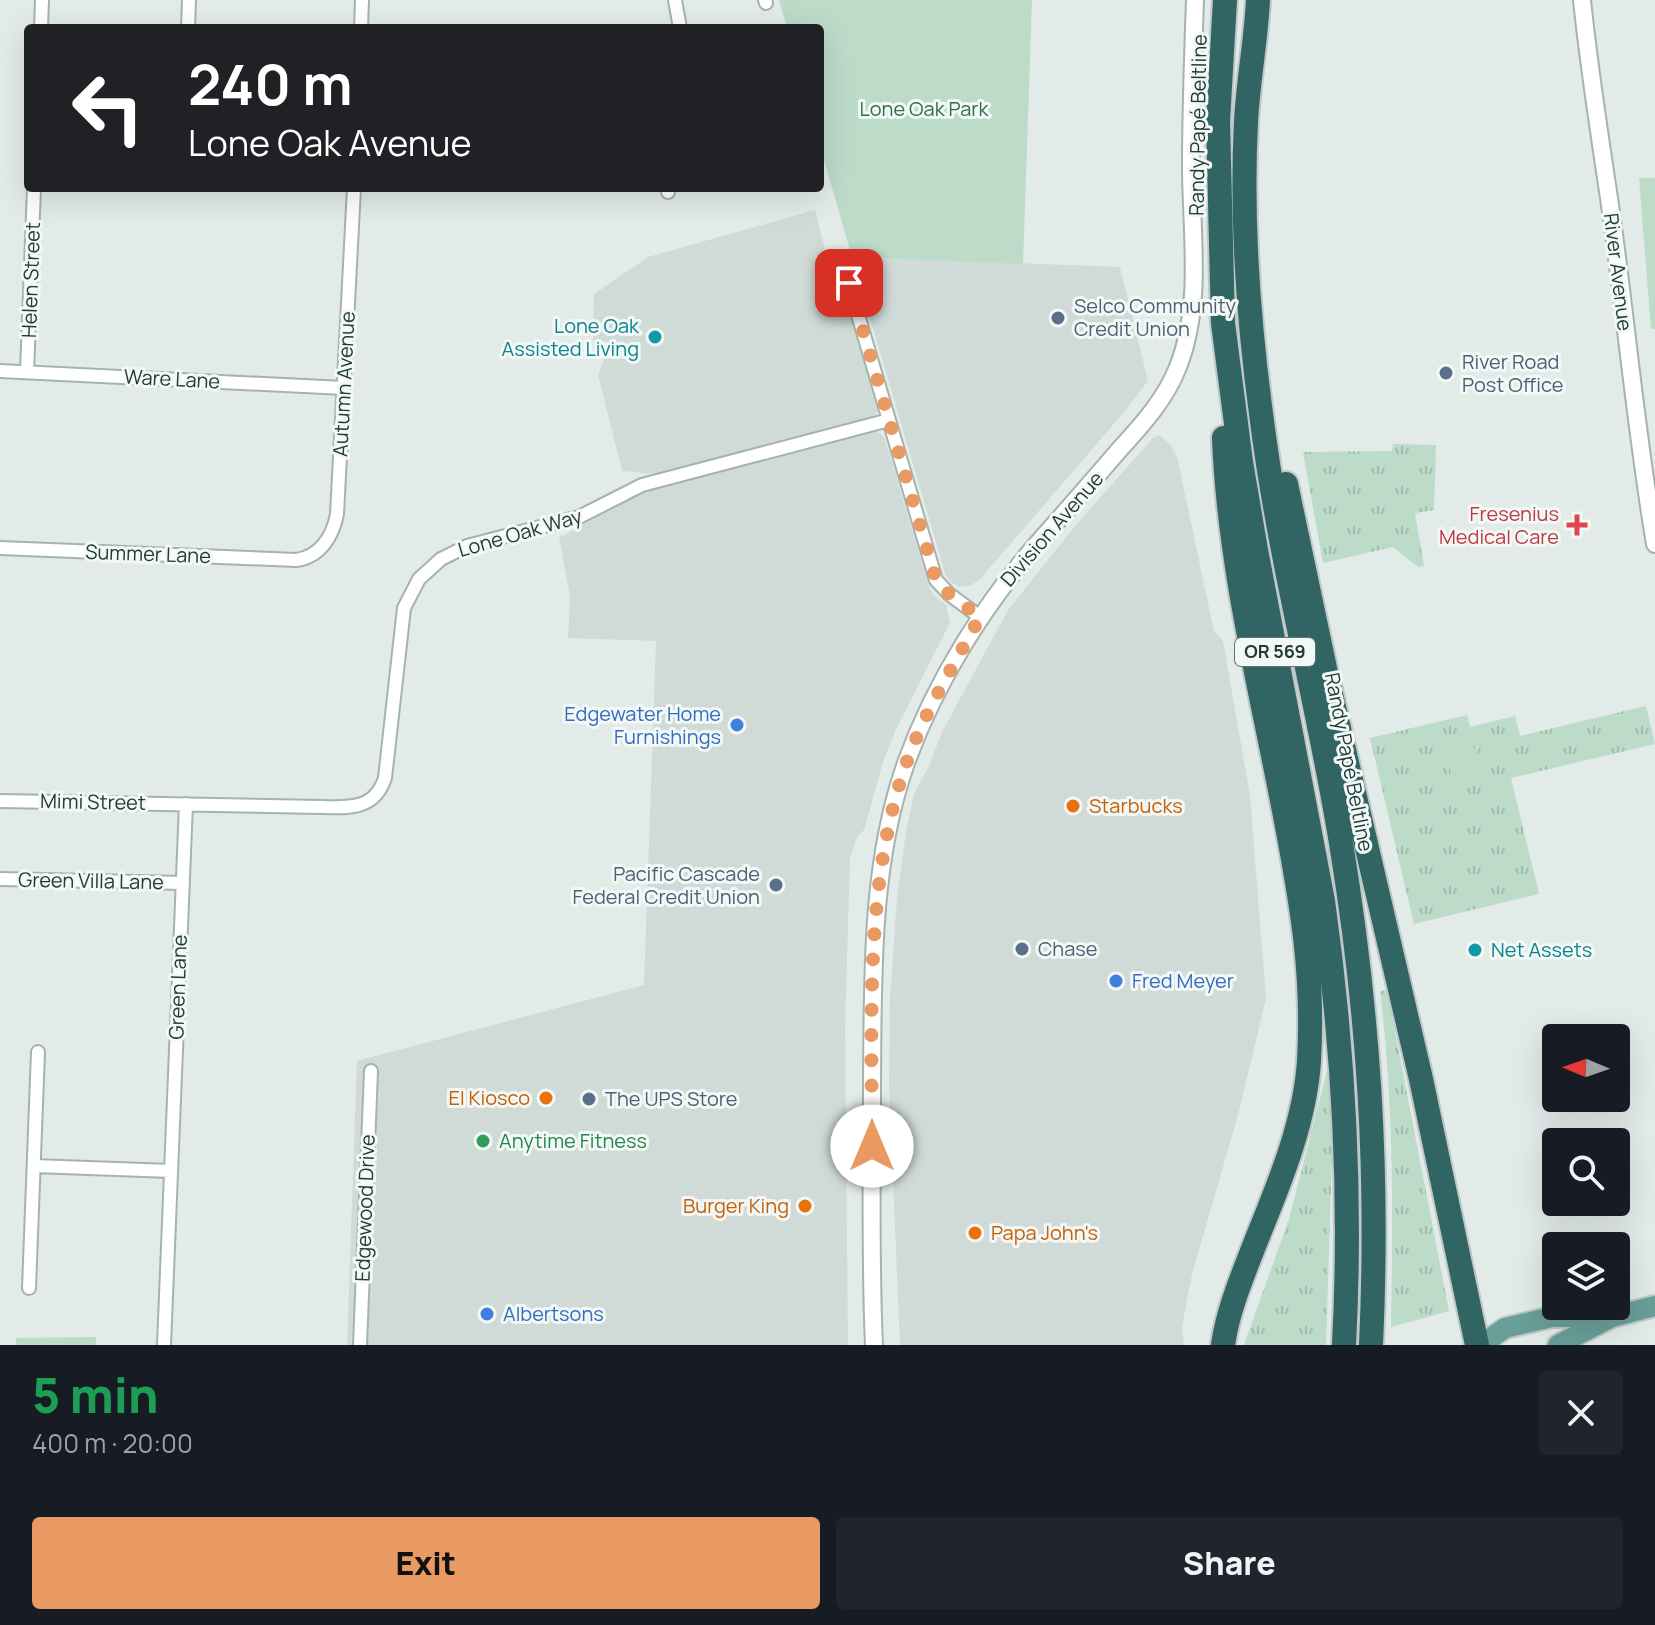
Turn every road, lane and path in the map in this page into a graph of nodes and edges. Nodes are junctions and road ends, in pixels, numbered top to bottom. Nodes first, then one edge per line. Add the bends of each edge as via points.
1 (42, 0) edge
2 (189, 0) edge
3 (362, 0) edge
4 (675, 0) edge
5 (1195, 0) edge
6 (1225, 0) edge
7 (1258, 0) edge
8 (1582, 0) edge
9 (41, 24) edge
10 (188, 24) edge
11 (361, 24) edge
12 (679, 24) edge
13 (34, 192) edge
14 (354, 192) edge
15 (846, 274) dead end
16 (1252, 321) junction
17 (1223, 323) junction
18 (0, 371) edge
19 (27, 372) junction
20 (344, 388) junction
21 (889, 420) junction
22 (1655, 544) edge
23 (0, 548) edge
24 (296, 560) joint
25 (980, 617) junction
26 (0, 801) edge
27 (186, 804) junction
28 (0, 879) edge
29 (183, 883) junction
30 (38, 1052) dead end
31 (371, 1071) dead end
32 (34, 1166) junction
33 (171, 1171) junction
34 (29, 1288) dead end
35 (1655, 1306) edge
36 (1630, 1312) edge
37 (1542, 1319) edge
38 (1606, 1320) edge
39 (164, 1345) edge
40 (360, 1345) edge
41 (874, 1345) edge
42 (1223, 1345) edge
43 (1344, 1345) edge
44 (1371, 1345) edge
45 (1479, 1345) edge
46 (1558, 1345) edge

1 - 9 street
2 - 10 street
3 - 11 street
4 - 12 street
5 - 25 street, Division Avenue via 1193,294 1178,368 1146,420
6 - 17 highway, Randy Papé Beltline / OR 569 via 1218,121
7 - 16 highway, Randy Papé Beltline / OR 569 via 1246,122
8 - 22 street, River Avenue
13 - 19 street, Helen Street
14 - 20 street, Autumn Avenue
15 - 21 street
16 - 44 highway, Randy Papé Beltline / OR 569 via 1281,545 1340,839 1362,995 1374,1162
16 - 45 highway
17 - 42 highway via 1229,523 1311,975 1303,1105
17 - 43 highway, Randy Papé Beltline / OR 569 via 1241,462 1334,979 1348,1183
18 - 19 street, Ware Lane
19 - 20 street, Ware Lane
20 - 24 street, Autumn Avenue via 336,521 319,550
21 - 25 street via 936,580
21 - 27 street, Lone Oak Way via 642,485 579,517 448,554 419,579 404,608 385,778 374,798 343,808
23 - 24 street, Summer Lane
25 - 41 street, Division Avenue via 907,763 884,856 872,997
26 - 27 street, Mimi Street
27 - 29 street, Green Lane
28 - 29 street, Green Villa Lane
29 - 33 street, Green Lane
30 - 32 street
31 - 40 street, Edgewood Drive
32 - 33 street
32 - 34 street
33 - 39 street, Green Lane
35 - 36 main road
37 - 45 main road via 1505,1328
38 - 46 main road

